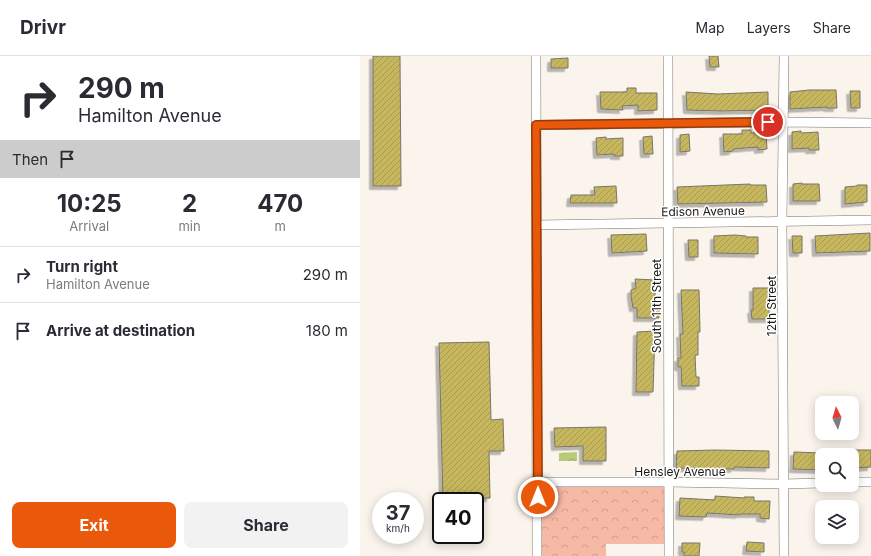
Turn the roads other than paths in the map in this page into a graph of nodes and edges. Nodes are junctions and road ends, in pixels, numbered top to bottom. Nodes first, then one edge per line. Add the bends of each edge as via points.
1 (536, 56) edge
2 (668, 56) edge
3 (784, 56) edge
4 (783, 122) junction
5 (668, 123) junction
6 (871, 123) edge
7 (536, 125) junction
8 (871, 220) edge
9 (782, 222) junction
10 (668, 224) junction
11 (536, 225) junction
12 (538, 482) junction
13 (669, 482) junction
14 (859, 482) edge
15 (871, 482) edge
16 (815, 483) edge
17 (783, 484) junction
18 (537, 556) edge
19 (669, 556) edge
20 (784, 556) edge

1 - 7 street
2 - 5 street, South 11th Street
3 - 4 street, 12th Street
4 - 5 street
4 - 6 street
4 - 9 street, 12th Street
5 - 7 street
5 - 10 street, South 11th Street
7 - 11 street
8 - 9 street, Edison Avenue
9 - 10 street, Edison Avenue
9 - 17 street, 12th Street
10 - 11 street, Edison Avenue
10 - 13 street, South 11th Street
11 - 12 street
12 - 13 street, Hensley Avenue
12 - 18 street
13 - 17 street, Hensley Avenue
13 - 19 street, South 11th Street
14 - 15 street
16 - 17 street, Hensley Avenue
17 - 20 street, 12th Street

